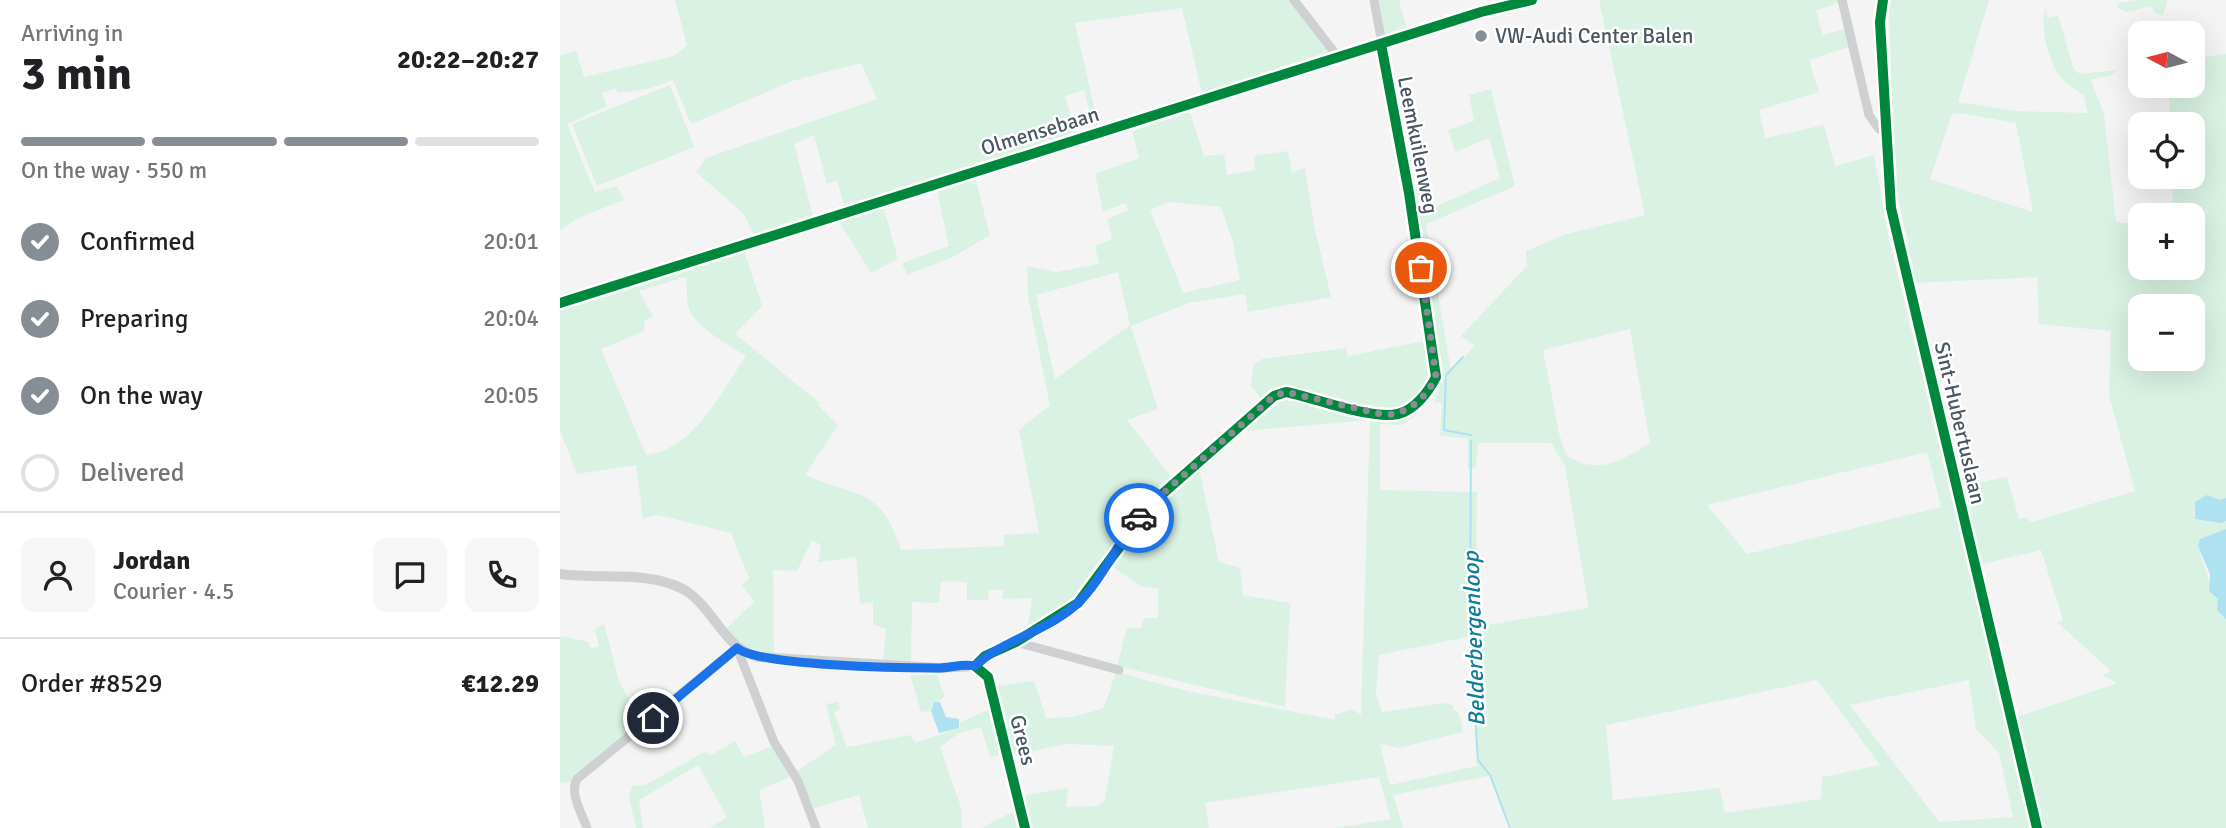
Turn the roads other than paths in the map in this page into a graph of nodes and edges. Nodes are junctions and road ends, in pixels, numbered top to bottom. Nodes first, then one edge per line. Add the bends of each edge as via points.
1 (1294, 0) edge
2 (1374, 0) edge
3 (1532, 0) edge
4 (1842, 0) edge
5 (1875, 0) edge
6 (1883, 0) edge
7 (1880, 22) junction
8 (1381, 44) junction
9 (1338, 57) junction
10 (1885, 130) junction
11 (560, 303) edge
12 (560, 574) edge
13 (1016, 642) junction
14 (737, 648) junction
15 (975, 666) junction
16 (1119, 670) dead end
17 (587, 828) edge
18 (816, 828) edge
19 (1025, 828) edge
20 (2036, 828) edge

1 - 9 street
2 - 8 street, Leemkuilenweg
3 - 8 street, Olmensebaan
4 - 10 street via 1869,116
5 - 7 street, Sint-Hubertuslaan
6 - 7 street, Sint-Hubertuslaan
7 - 10 street, Sint-Hubertuslaan
8 - 9 street, Olmensebaan
8 - 13 street, Leemkuilenweg via 1436,363 1432,385 1409,409 1385,415 1286,392 1274,396 1152,503 1078,603
9 - 11 street, Olmensebaan
10 - 20 street, Sint-Hubertuslaan via 1897,237
12 - 14 street via 644,579 680,588
13 - 15 street, Leemkuilenweg via 985,656
13 - 16 street
14 - 15 street via 758,657 807,662
14 - 17 street via 577,779 573,786
14 - 18 street via 774,742 798,781
15 - 19 street, Grees via 988,677

